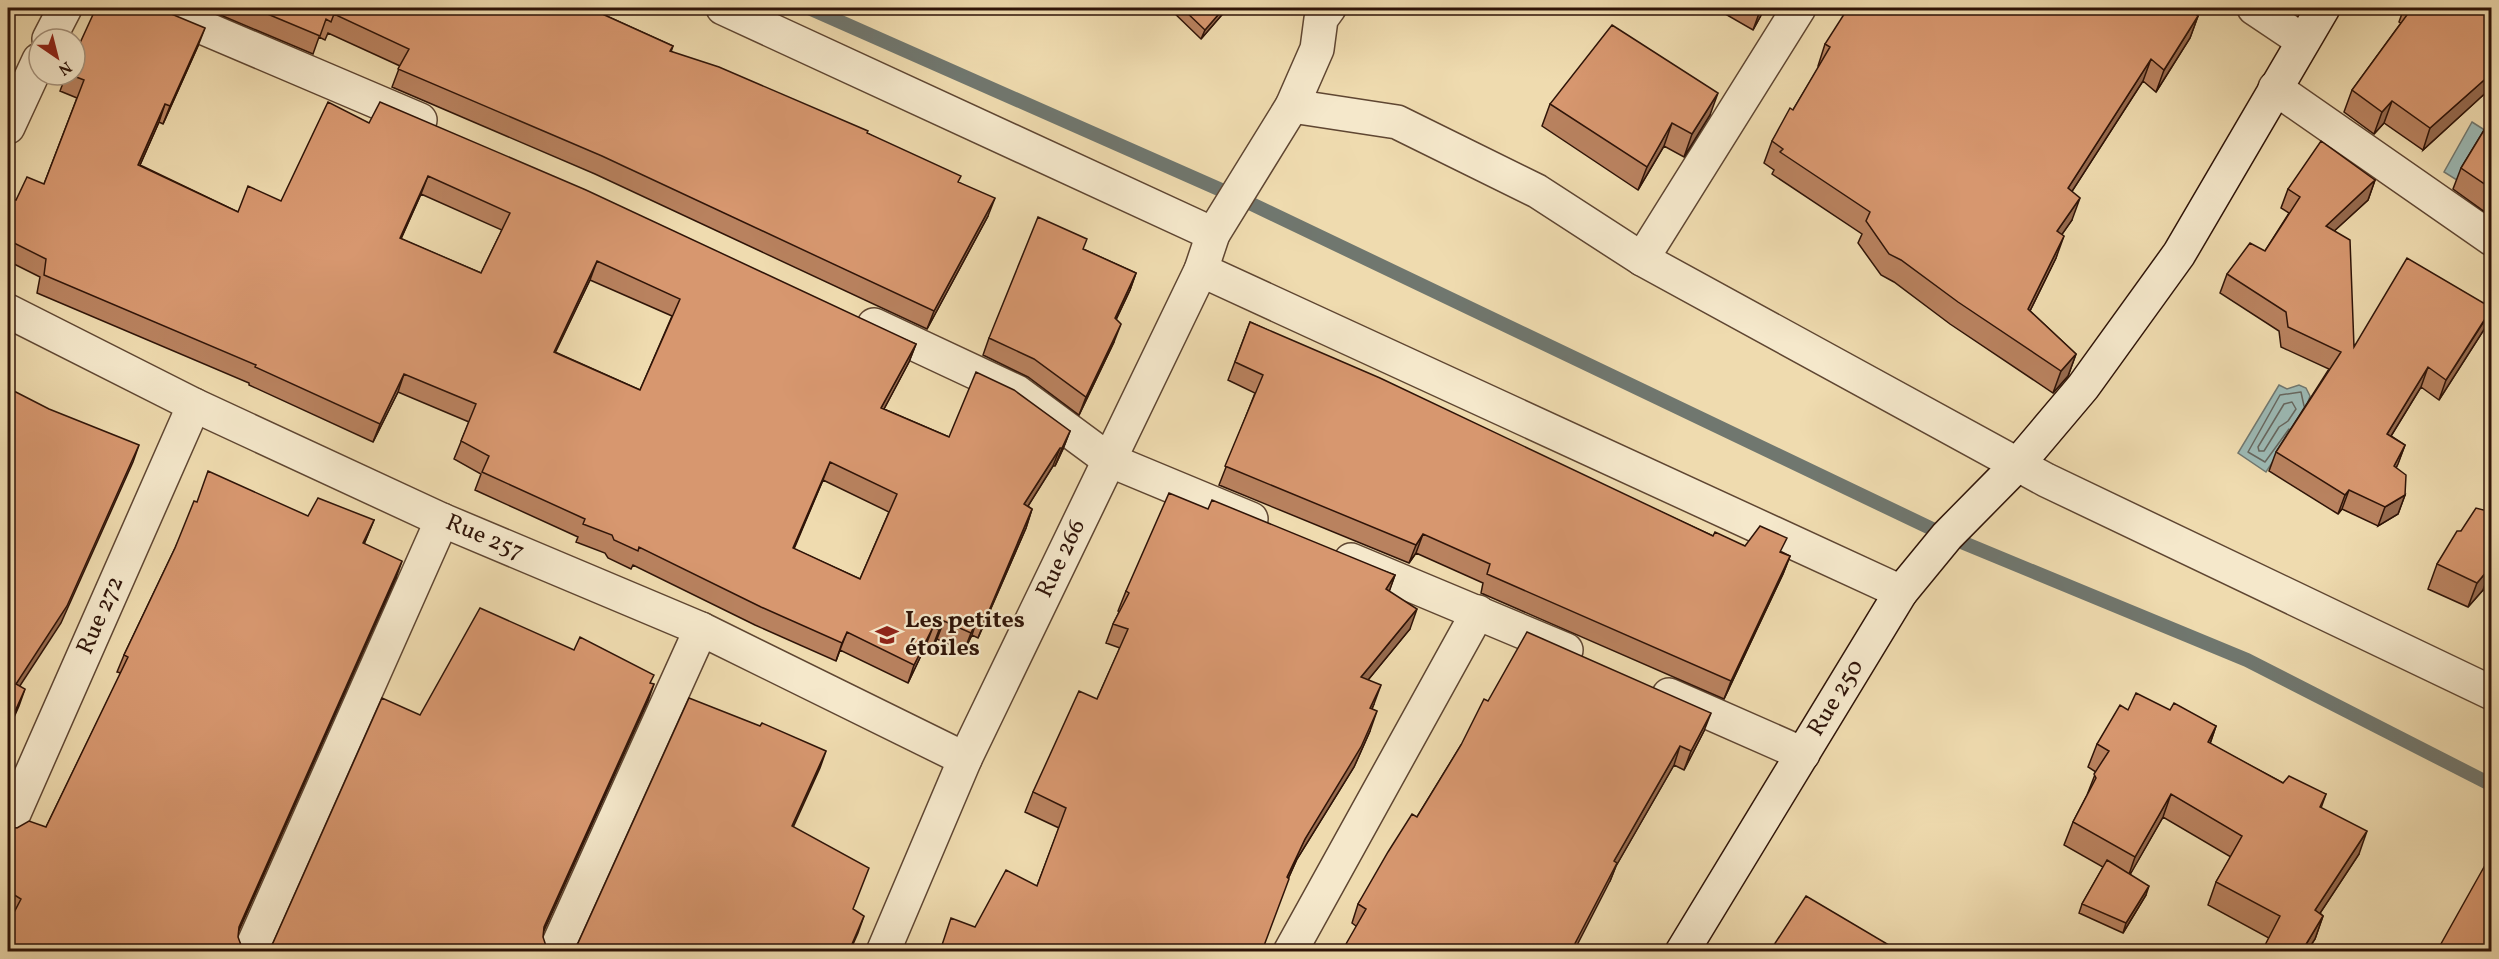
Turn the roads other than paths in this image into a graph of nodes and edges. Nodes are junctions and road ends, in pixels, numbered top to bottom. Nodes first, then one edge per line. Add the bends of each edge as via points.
1 (65, 8) edge
2 (157, 8) edge
3 (723, 8) edge
4 (1798, 8) edge
5 (2254, 8) edge
6 (2323, 8) edge
7 (1319, 11) edge
8 (56, 27) edge
9 (2303, 41) junction
10 (27, 86) edge
11 (2275, 88) junction
12 (1292, 106) junction
13 (8, 127) edge
14 (444, 130) edge
15 (1213, 234) junction
16 (2492, 240) edge
17 (1642, 260) junction
18 (1201, 270) junction
19 (8, 311) edge
20 (845, 312) edge
21 (194, 405) junction
22 (1109, 460) junction
23 (2018, 464) junction
24 (442, 520) junction
25 (1283, 532) edge
26 (1326, 549) edge
27 (1901, 592) junction
28 (1478, 612) junction
29 (701, 629) junction
30 (1597, 664) edge
31 (1641, 683) edge
32 (2492, 693) edge
33 (1803, 754) junction
34 (965, 759) junction
35 (8, 827) edge
36 (250, 951) edge
37 (555, 951) edge
38 (883, 951) edge
39 (1290, 951) edge
40 (1682, 951) edge

1 - 8 street
2 - 14 street
3 - 15 street
4 - 17 street
5 - 9 street
6 - 9 street, Rue 250
7 - 12 street, Rue 266 via 1317,49
9 - 11 street, Rue 250
10 - 13 street
11 - 16 street
11 - 23 street, Rue 250 via 2179,254 2083,387
12 - 15 street, Rue 266
12 - 17 street via 1397,122 1537,190
15 - 18 street, Rue 266
17 - 23 street
18 - 22 street, Rue 266
18 - 27 street
19 - 21 street, Rue 257
20 - 22 street via 1017,392
21 - 24 street, Rue 257
21 - 35 street, Rue 272
22 - 25 street
22 - 34 street, Rue 266
23 - 27 street, Rue 250 via 1947,536
23 - 32 street
24 - 29 street, Rue 257
24 - 36 street
26 - 28 street
27 - 33 street, Rue 250
28 - 30 street
28 - 39 street
29 - 34 street, Rue 257
29 - 37 street
31 - 33 street
33 - 40 street, Rue 250
34 - 38 street, Rue 266

